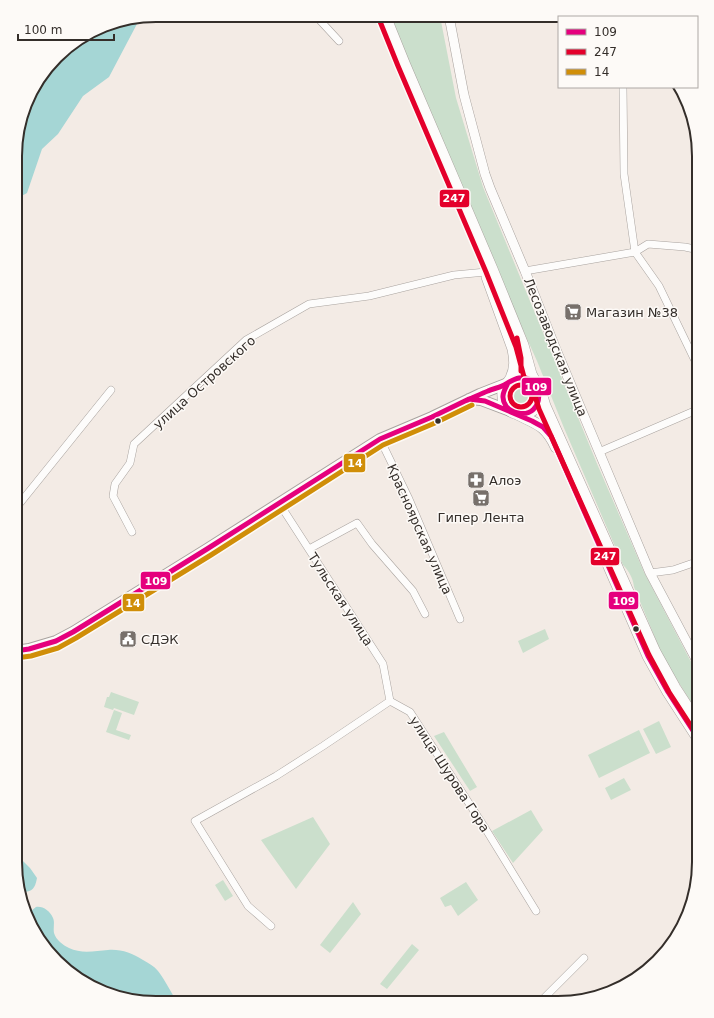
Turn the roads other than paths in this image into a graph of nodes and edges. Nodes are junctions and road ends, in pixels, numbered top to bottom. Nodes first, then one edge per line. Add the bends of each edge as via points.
1 (321, 22) edge
2 (379, 22) edge
3 (387, 22) edge
4 (450, 22) edge
5 (339, 41) dead end
6 (623, 88) edge
7 (692, 248) edge
8 (635, 252) junction
9 (525, 271) junction
10 (486, 272) junction
11 (692, 354) edge
12 (508, 383) junction
13 (538, 388) junction
14 (111, 390) dead end
15 (469, 400) junction
16 (692, 412) edge
17 (514, 413) junction
18 (380, 439) junction
19 (599, 452) junction
20 (22, 501) edge
21 (278, 503) junction
22 (132, 532) dead end
23 (309, 549) junction
24 (692, 563) edge
25 (650, 573) junction
26 (425, 614) dead end
27 (460, 620) dead end
28 (22, 650) edge
29 (692, 652) edge
30 (390, 701) junction
31 (692, 714) edge
32 (692, 729) edge
33 (536, 911) dead end
34 (271, 926) dead end
35 (584, 958) dead end
36 (546, 996) edge

1 - 5 street
2 - 10 main road
3 - 13 main road via 492,269
4 - 9 street, Лесозаводская улица via 464,95 485,174
6 - 8 street via 624,174
7 - 8 street via 648,244
8 - 9 street
8 - 11 street via 659,286
9 - 19 street, Лесозаводская улица
10 - 12 main road via 513,349 514,369
10 - 22 street, улица Островского via 454,276 369,296 309,304 246,340 134,444 130,463 115,484 112,496
12 - 13 main road via 515,378 524,378 532,381
12 - 15 main road
12 - 17 main road via 503,392 503,400
13 - 17 main road via 539,400 533,410 522,414
13 - 31 main road via 655,652
14 - 20 street
15 - 17 main road via 481,400
15 - 18 main road
16 - 19 street
17 - 32 main road via 540,425 550,436 648,656
18 - 21 main road
18 - 27 street, Красноярская улица via 409,499
19 - 25 street, Лесозаводская улица
21 - 23 street, Тульская улица
21 - 28 main road via 73,632 56,641
23 - 26 street via 357,523 413,591
23 - 30 street, Тульская улица via 383,664
24 - 25 street via 673,570
25 - 29 street, Лесозаводская улица
30 - 33 street, улица Шурова Гора via 410,712
30 - 34 street via 276,776 195,821 248,906
35 - 36 street

